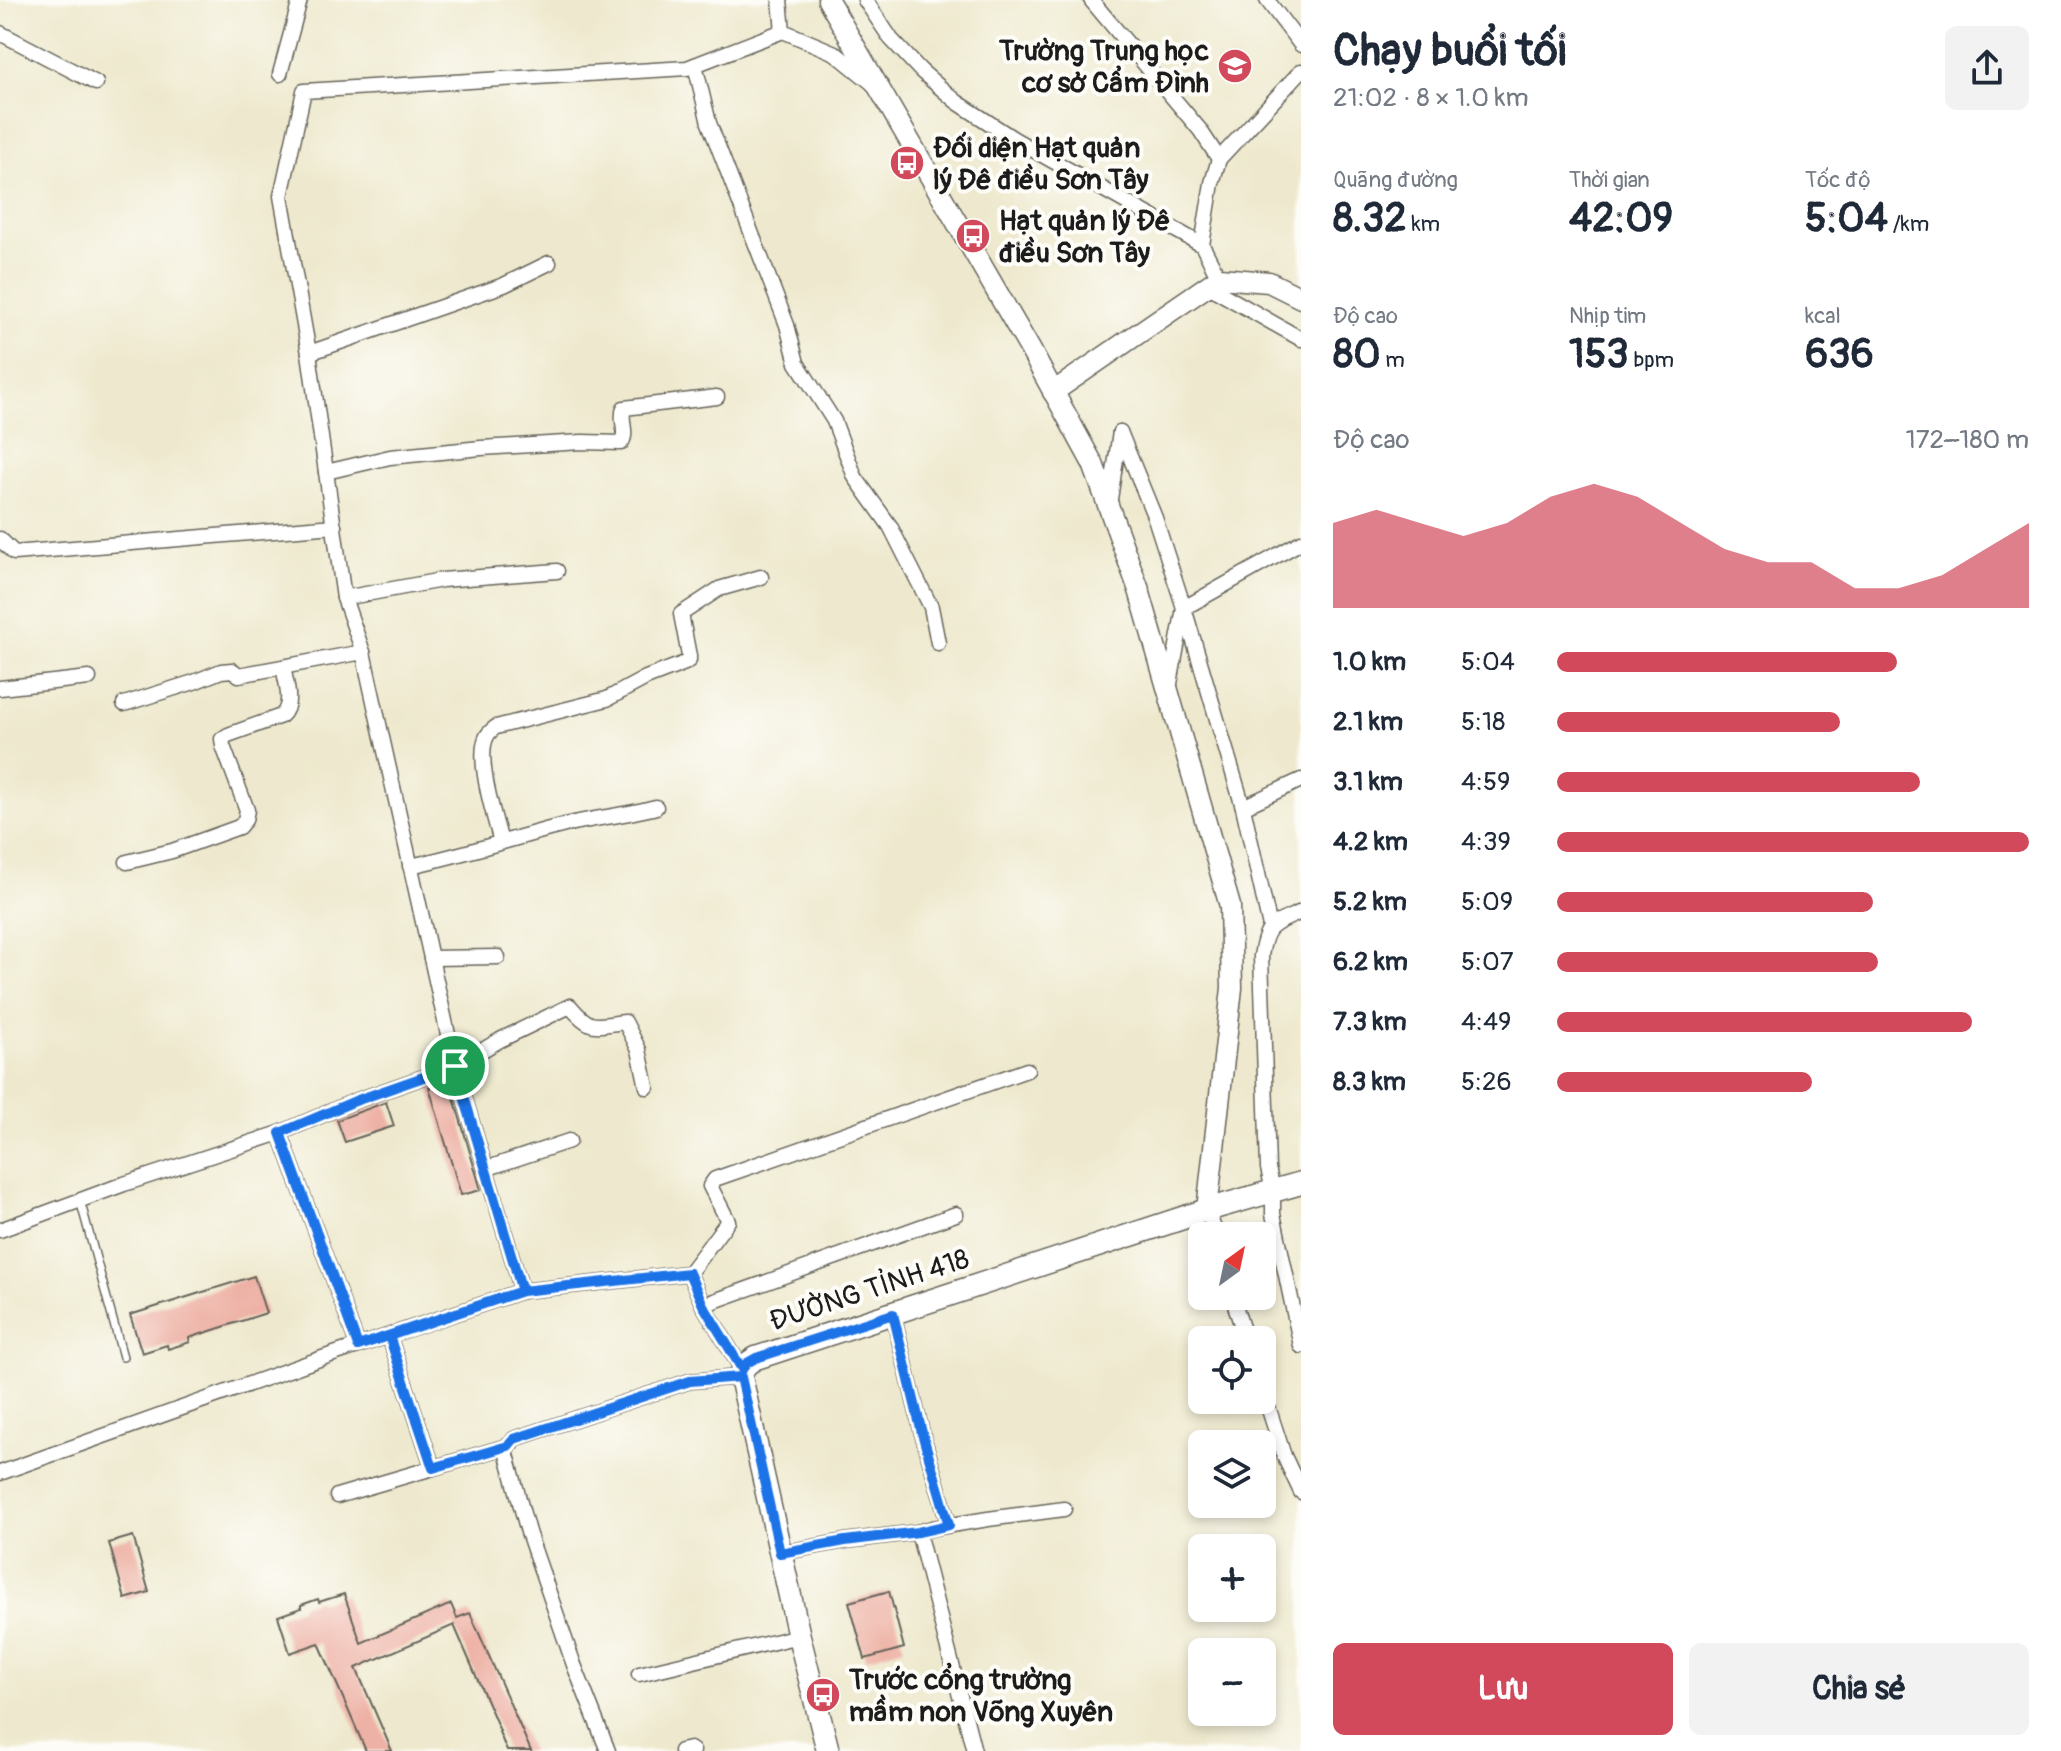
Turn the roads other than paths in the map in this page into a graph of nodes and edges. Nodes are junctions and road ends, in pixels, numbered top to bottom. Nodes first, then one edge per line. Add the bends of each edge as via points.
1 (300, 0) edge
2 (780, 0) edge
3 (828, 0) edge
4 (1091, 0) edge
5 (1267, 0) edge
6 (873, 3) edge
7 (783, 31) junction
8 (0, 33) edge
9 (1301, 45) edge
10 (695, 65) junction
11 (1301, 71) edge
12 (280, 74) dead end
13 (96, 83) dead end
14 (881, 90) junction
15 (1219, 159) junction
16 (1202, 245) junction
17 (549, 263) dead end
18 (1214, 282) junction
19 (1301, 298) edge
20 (1301, 339) edge
21 (309, 353) junction
22 (1053, 392) junction
23 (717, 397) dead end
24 (326, 472) junction
25 (1109, 508) junction
26 (334, 526) junction
27 (0, 539) edge
28 (1301, 542) edge
29 (7, 553) edge
30 (557, 571) dead end
31 (761, 577) dead end
32 (344, 598) junction
33 (1184, 608) junction
34 (938, 643) dead end
35 (363, 652) junction
36 (283, 667) junction
37 (89, 678) dead end
38 (0, 688) edge
39 (1168, 693) junction
40 (124, 704) dead end
41 (1301, 780) edge
42 (656, 807) dead end
43 (1243, 807) junction
44 (501, 842) junction
45 (127, 862) dead end
46 (410, 866) junction
47 (1301, 912) edge
48 (1270, 927) junction
49 (498, 957) dead end
50 (431, 958) junction
51 (455, 1066) junction
52 (1027, 1070) dead end
53 (647, 1087) dead end
54 (280, 1133) junction
55 (569, 1141) dead end
56 (485, 1169) junction
57 (1301, 1183) edge
58 (1273, 1191) junction
59 (80, 1200) junction
60 (1207, 1210) junction
61 (956, 1214) dead end
62 (1212, 1222) edge
63 (0, 1230) edge
64 (689, 1273) junction
65 (522, 1291) junction
66 (703, 1305) junction
67 (893, 1314) junction
68 (389, 1336) junction
69 (358, 1346) junction
70 (1301, 1346) edge
71 (123, 1357) dead end
72 (741, 1373) junction
73 (1270, 1414) edge
74 (508, 1446) junction
75 (433, 1468) junction
76 (0, 1473) edge
77 (1301, 1492) edge
78 (337, 1496) dead end
79 (1064, 1509) dead end
80 (949, 1525) junction
81 (918, 1532) junction
82 (780, 1553) junction
83 (799, 1636) junction
84 (639, 1674) dead end
85 (608, 1751) edge
86 (681, 1751) edge
87 (693, 1751) edge
88 (828, 1751) edge
89 (974, 1751) edge

1 - 12 street
2 - 7 street
3 - 14 main road
4 - 15 street
5 - 9 street
6 - 16 street via 901,50 957,102
7 - 10 street
7 - 14 street via 835,53
8 - 13 street
10 - 21 street via 304,91 281,196
10 - 34 street via 709,123 797,363 834,421 855,477 897,539 931,607
11 - 15 street
14 - 22 main road
15 - 16 street
16 - 18 street
17 - 21 street via 504,285
18 - 19 main road via 1269,282
18 - 20 street
18 - 22 main road
21 - 24 street
22 - 25 main road via 1093,464
23 - 24 street via 624,408 621,443 481,448 390,457
24 - 26 street
25 - 33 street via 1120,432
25 - 39 main road
26 - 29 street
26 - 32 street
27 - 29 street
28 - 33 street
30 - 32 street via 442,580
31 - 44 street via 719,589 681,614 689,656 685,663 607,699 496,727 488,734 486,783
32 - 35 street
33 - 39 street
33 - 43 street
35 - 36 street
35 - 46 street
36 - 40 street via 239,675 221,671
36 - 45 street via 287,712 222,739 247,810 245,820 239,827 172,851
37 - 38 street
39 - 60 main road via 1230,906 1232,988
41 - 43 street
42 - 44 street
43 - 48 street
44 - 46 street
46 - 50 street
47 - 48 street
48 - 58 street via 1261,956 1266,1151
49 - 50 street
50 - 51 street
51 - 53 street via 570,1006 592,1026 625,1022 639,1050
51 - 54 street
51 - 56 street
52 - 64 street via 715,1179 710,1186 728,1221
54 - 59 street
54 - 69 street
55 - 56 street
56 - 65 street
57 - 58 main road, ĐƯỜNG TỈNH 418
58 - 60 main road, ĐƯỜNG TỈNH 418
58 - 70 street via 1273,1214
59 - 63 street
59 - 71 lane
60 - 62 street
60 - 67 main road, ĐƯỜNG TỈNH 418
61 - 66 street
64 - 65 street
64 - 66 street
65 - 68 street
66 - 72 street
67 - 72 main road, ĐƯỜNG TỈNH 418 via 756,1358
67 - 80 street
68 - 69 street
68 - 75 street
69 - 76 street
72 - 74 street via 690,1381 514,1439
72 - 82 main road
73 - 77 street
74 - 75 street
74 - 85 street via 506,1456 528,1532
75 - 78 street
79 - 80 street
80 - 81 street
81 - 82 street
81 - 89 street
82 - 83 main road
83 - 84 street
83 - 88 main road
86 - 87 street

